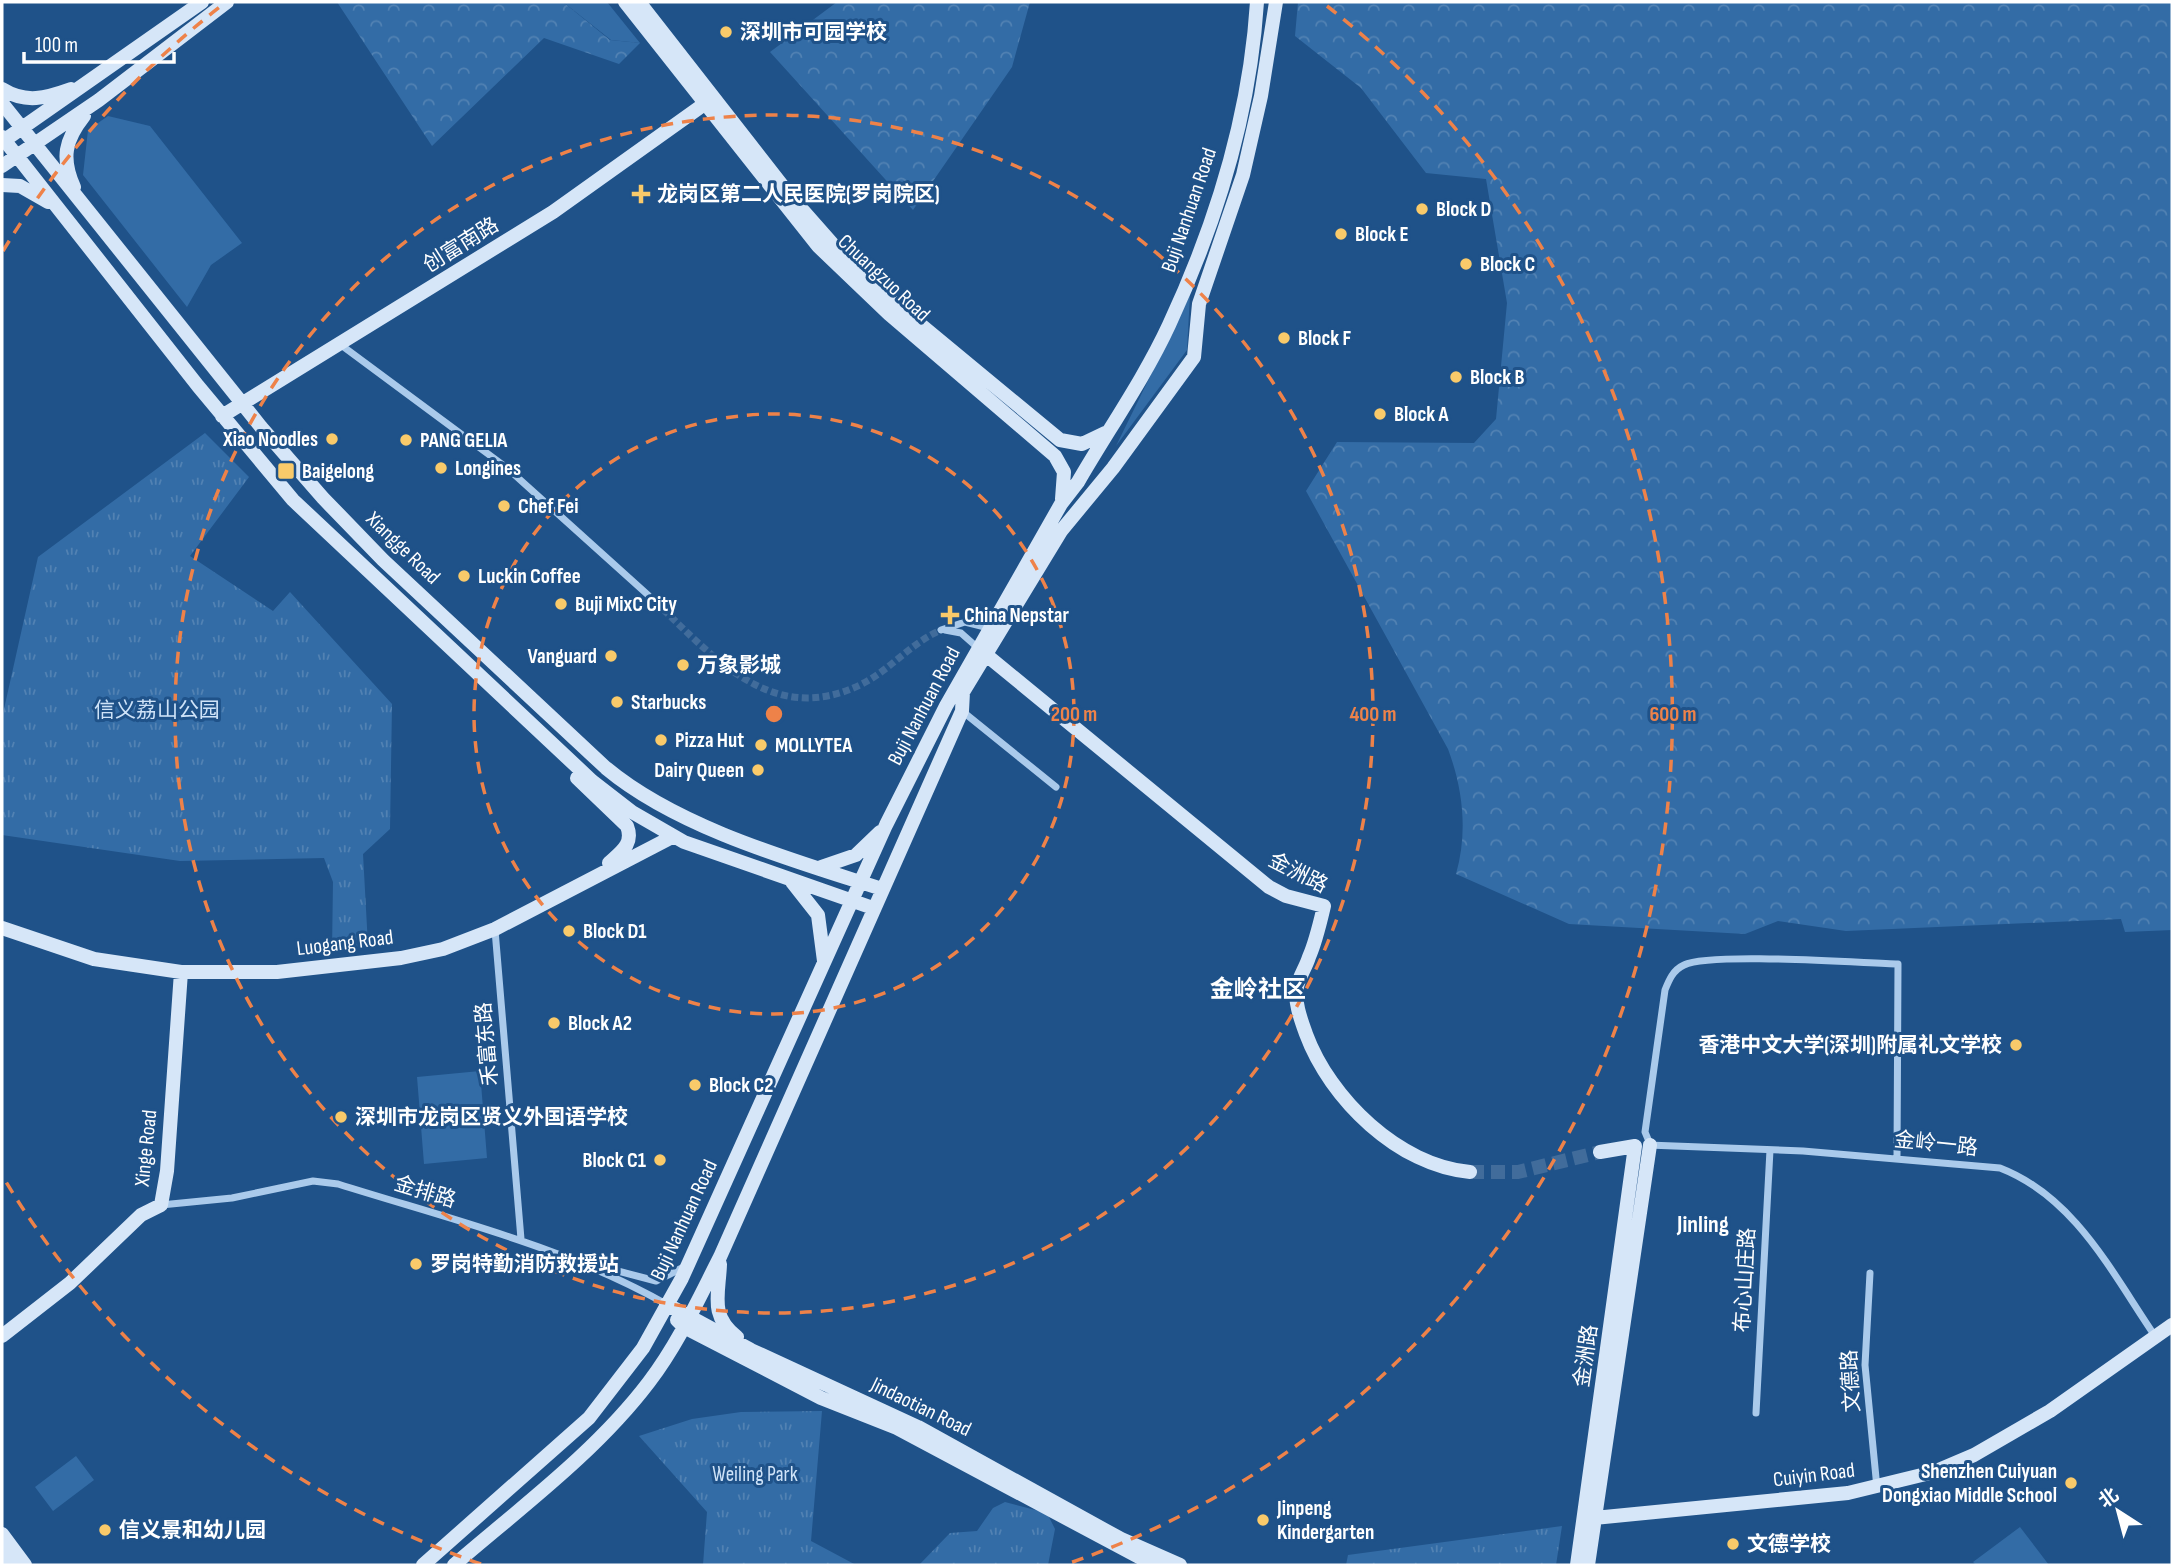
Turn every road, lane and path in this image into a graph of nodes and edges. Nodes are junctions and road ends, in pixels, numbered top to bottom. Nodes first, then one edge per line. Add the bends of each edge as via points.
1 (202, 2) edge
2 (227, 2) edge
3 (625, 2) edge
4 (639, 2) edge
5 (1257, 2) edge
6 (1276, 2) edge
7 (92, 80) junction
8 (2, 89) edge
9 (99, 100) junction
10 (709, 101) junction
11 (2, 103) edge
12 (22, 128) junction
13 (3, 139) edge
14 (34, 144) junction
15 (17, 155) junction
16 (2, 166) edge
17 (2, 185) edge
18 (84, 206) junction
19 (63, 214) junction
20 (892, 310) junction
21 (341, 345) junction
22 (242, 403) junction
23 (222, 416) junction
24 (1108, 430) junction
25 (1061, 504) junction
26 (648, 596) tunnel mouth
27 (989, 628) junction
28 (982, 652) junction
29 (962, 711) junction
30 (564, 755) junction
31 (1056, 787) dead end
32 (886, 825) junction
33 (672, 837) junction
34 (819, 867) junction
35 (594, 877) junction
36 (789, 879) junction
37 (861, 882) junction
38 (882, 888) junction
39 (852, 901) junction
40 (873, 908) junction
41 (2, 928) edge
42 (495, 929) junction
43 (824, 965) junction
44 (181, 972) junction
45 (1643, 1141) junction
46 (1770, 1150) junction
47 (1600, 1152) tunnel mouth
48 (1897, 1157) junction
49 (1470, 1172) tunnel mouth
50 (161, 1205) junction
51 (521, 1239) junction
52 (691, 1257) junction
53 (720, 1257) junction
54 (587, 1264) junction
55 (1870, 1273) dead end
56 (666, 1304) junction
57 (687, 1322) junction
58 (2172, 1325) edge
59 (2, 1336) edge
60 (2155, 1337) junction
61 (751, 1350) junction
62 (1756, 1412) dead end
63 (1877, 1488) junction
64 (1589, 1519) junction
65 (2, 1535) edge
66 (2, 1554) edge
67 (10, 1565) edge
68 (25, 1565) edge
69 (423, 1565) edge
70 (454, 1565) edge
71 (1154, 1565) edge
72 (1180, 1565) edge
73 (1577, 1565) edge
74 (1588, 1565) edge

1 - 7 street
2 - 9 street
3 - 10 street, Chuangzuo Road
4 - 10 street, Chuangzuo Road
5 - 24 street, Buji Nanhuan Road via 1250,69 1218,198 1168,327
6 - 28 street, Buji Nanhuan Road via 1247,162 1199,304 1194,357 1061,531
7 - 8 street via 42,99 23,98
7 - 12 street
9 - 14 street
9 - 18 street via 72,131 65,152 70,178
10 - 20 street, Chuangzuo Road
10 - 21 street, 创富南路 via 553,212
11 - 12 street, Xiangge Road
12 - 13 street
12 - 14 street, Xiangge Road
13 - 15 street, Xiangge Road
14 - 15 street
14 - 18 street, Xiangge Road
15 - 16 street
15 - 19 street, Xiangge Road
17 - 19 street via 30,190
18 - 22 street, Xiangge Road
19 - 23 street, Xiangge Road
20 - 24 street, Chuangzuo Road via 1060,440 1082,444
20 - 25 street, Chuangzuo Road via 1055,456 1064,472
21 - 22 street, 创富南路
21 - 26 street via 507,468
22 - 23 street, 创富南路
22 - 34 street, Xiangge Road via 383,560 606,768 689,820
23 - 30 street, Xiangge Road via 320,528
24 - 25 street, Buji Nanhuan Road
25 - 27 street, Buji Nanhuan Road
27 - 28 street, Buji Nanhuan Road
27 - 28 street via 965,622 941,630 961,633
28 - 29 street, Buji Nanhuan Road via 963,692
28 - 32 street, Buji Nanhuan Road
28 - 49 street, 金洲路 via 1269,887 1324,906 1297,987 1302,1023 1323,1070 1351,1109 1416,1156 1449,1170
29 - 31 street
29 - 38 street, Buji Nanhuan Road
30 - 33 street, Xiangge Road via 612,797
30 - 35 street via 576,778 630,832 625,848
32 - 34 street via 856,855
32 - 37 street, Buji Nanhuan Road
33 - 35 street, Luogang Road
33 - 36 street, Xiangge Road
34 - 37 street, Xiangge Road
35 - 42 street, Luogang Road
36 - 39 street, Xiangge Road
36 - 43 street via 818,915
37 - 38 street, Xiangge Road
37 - 39 street, Buji Nanhuan Road
38 - 40 street, Buji Nanhuan Road
39 - 40 street, Xiangge Road
39 - 43 street, Buji Nanhuan Road
40 - 53 street, Buji Nanhuan Road
41 - 44 street, Luogang Road via 94,959
42 - 44 street, Luogang Road via 443,949 401,958 277,972
42 - 51 street, 禾富东路
43 - 52 street, Buji Nanhuan Road
44 - 50 street, Xinge Road
45 - 46 street, 金岭一路
45 - 47 street
45 - 48 street via 1665,990 1673,973 1684,965 1725,960 1898,964
45 - 64 street, 金洲路
46 - 48 street, 金岭一路
46 - 62 street, 布心山庄路
48 - 60 street, 金岭一路 via 2000,1168 2046,1191 2088,1238
50 - 51 street, 金排路 via 232,1198 313,1181 338,1184
50 - 59 street, Xinge Road via 141,1214 70,1283
51 - 54 street, 金排路
52 - 54 street via 677,1273 656,1281 610,1266
52 - 56 street, Buji Nanhuan Road
53 - 57 street, Buji Nanhuan Road
53 - 61 street via 715,1298 718,1314 725,1327
54 - 56 street, 金排路
55 - 63 street, 文德路 via 1865,1364
56 - 57 street, Jindaotian Road
56 - 69 street, Buji Nanhuan Road via 643,1348 589,1418
57 - 61 street, Jindaotian Road
57 - 70 street via 648,1383 596,1440
57 - 71 street, Jindaotian Road via 821,1398 897,1428
58 - 60 street, Cuiyin Road
60 - 63 street, Cuiyin Road via 2005,1438 1934,1472
61 - 72 street, Jindaotian Road via 910,1423 1121,1539
63 - 64 street, Cuiyin Road
64 - 73 street, 金洲路
64 - 74 street, 金洲路
65 - 68 street
66 - 67 street

